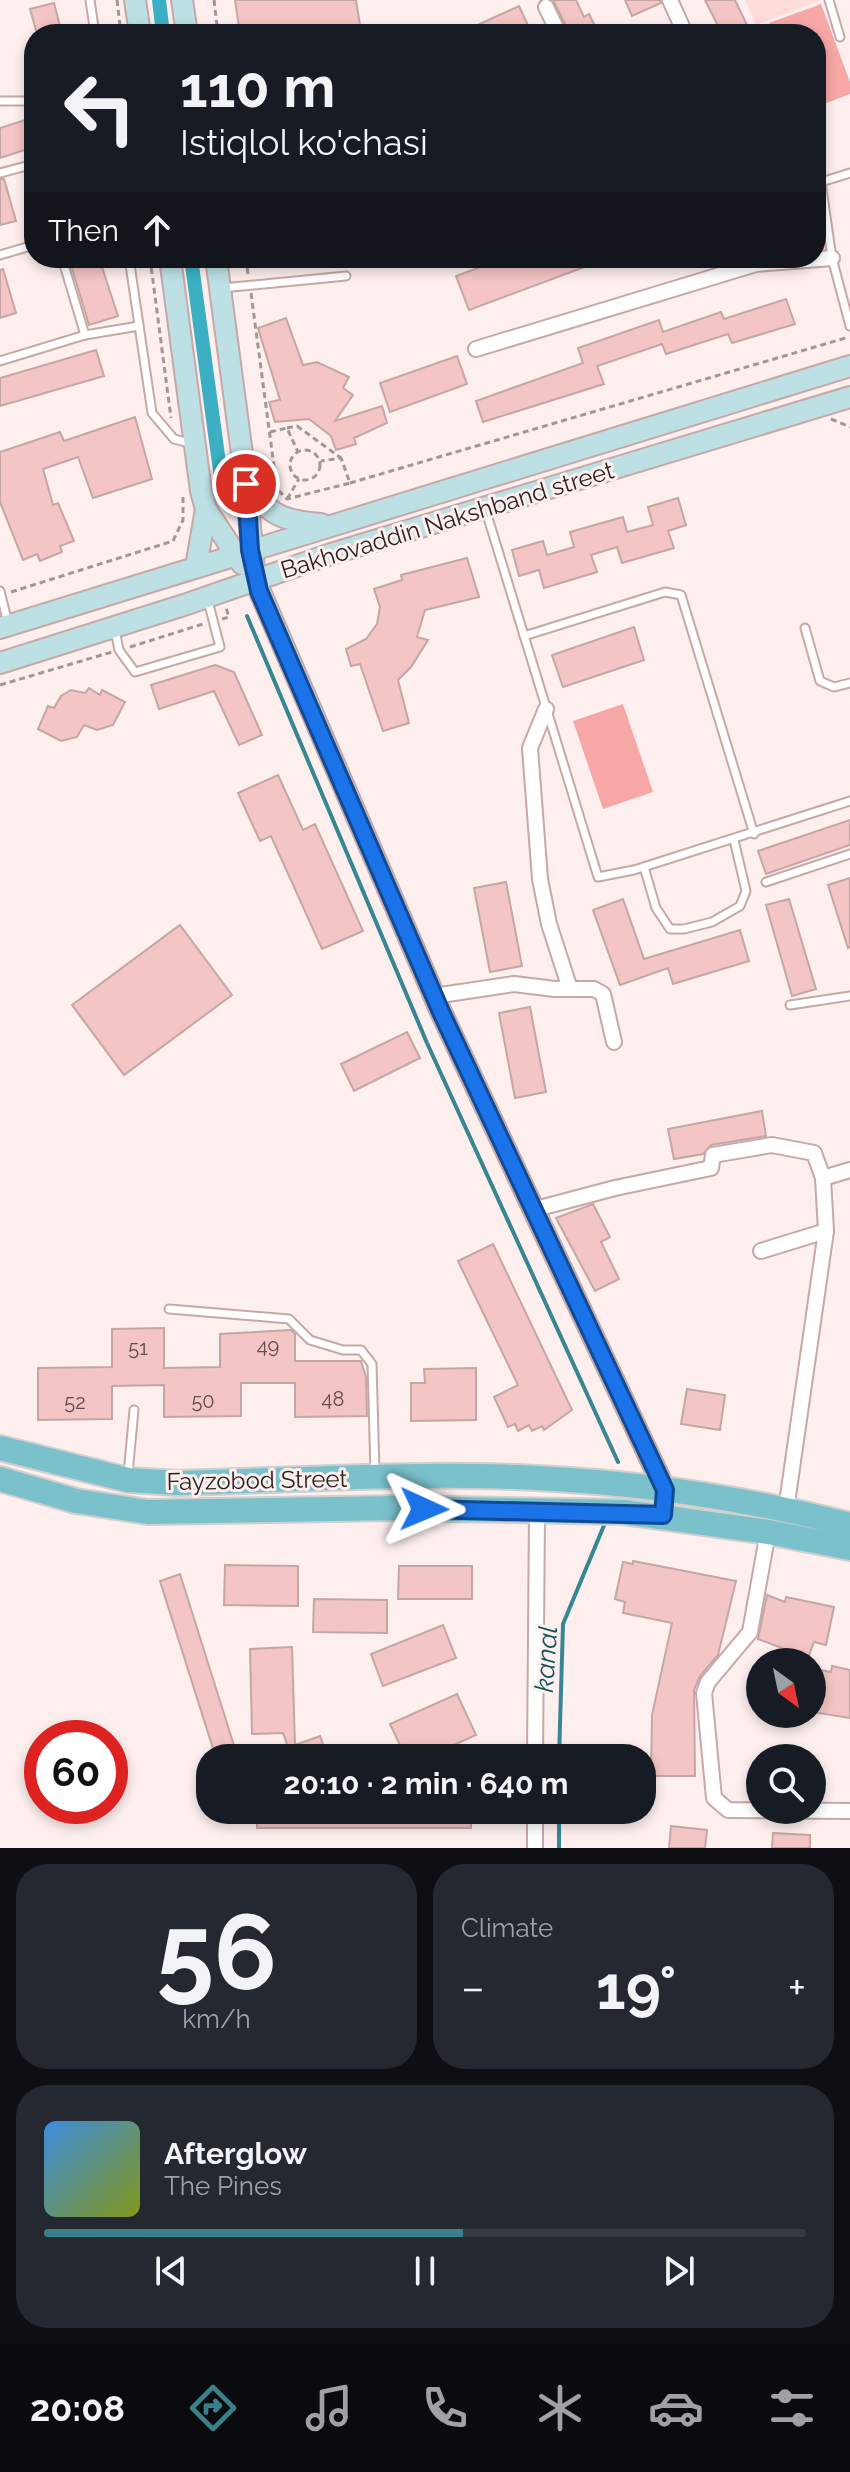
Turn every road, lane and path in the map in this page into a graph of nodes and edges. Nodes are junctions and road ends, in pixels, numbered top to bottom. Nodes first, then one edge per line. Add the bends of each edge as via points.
1 (90, 0) edge
2 (117, 0) edge
3 (135, 0) edge
4 (182, 0) edge
5 (214, 0) edge
6 (670, 0) edge
7 (829, 0) edge
8 (546, 7) dead end
9 (94, 24) edge
10 (120, 24) edge
11 (139, 24) edge
12 (186, 24) edge
13 (217, 24) edge
14 (554, 24) edge
15 (681, 24) edge
16 (840, 37) dead end
17 (0, 101) edge
18 (24, 101) edge
19 (24, 167) edge
20 (0, 173) edge
21 (850, 173) edge
22 (826, 180) edge
23 (826, 217) edge
24 (24, 248) edge
25 (0, 255) edge
26 (826, 258) edge
27 (832, 258) junction
28 (65, 268) edge
29 (130, 268) edge
30 (152, 268) edge
31 (171, 268) edge
32 (217, 268) edge
33 (248, 268) edge
34 (743, 268) edge
35 (346, 276) dead end
36 (250, 284) junction
37 (219, 288) junction
38 (139, 326) junction
39 (850, 326) edge
40 (85, 335) junction
41 (850, 337) edge
42 (476, 349) dead end
43 (0, 361) edge
44 (850, 366) edge
45 (850, 397) edge
46 (287, 428) junction
47 (269, 432) junction
48 (318, 440) junction
49 (185, 442) junction
50 (298, 452) junction
51 (313, 452) junction
52 (341, 458) junction
53 (321, 461) junction
54 (299, 479) junction
55 (350, 483) junction
56 (246, 484) junction
57 (183, 492) dead end
58 (287, 499) junction
59 (485, 507) junction
60 (206, 509) junction
61 (337, 526) junction
62 (242, 553) junction
63 (196, 567) junction
64 (255, 580) junction
65 (1, 593) edge
66 (207, 597) junction
67 (4, 627) edge
68 (114, 628) junction
69 (805, 628) dead end
70 (524, 636) junction
71 (0, 663) edge
72 (850, 683) edge
73 (546, 709) junction
74 (850, 801) edge
75 (754, 834) junction
76 (734, 840) junction
77 (850, 854) edge
78 (644, 867) junction
79 (766, 882) dead end
80 (570, 989) junction
81 (434, 996) junction
82 (850, 996) edge
83 (790, 1005) dead end
84 (614, 1042) dead end
85 (850, 1170) edge
86 (823, 1178) junction
87 (532, 1210) junction
88 (826, 1231) junction
89 (761, 1251) dead end
90 (169, 1309) dead end
91 (134, 1410) dead end
92 (0, 1448) edge
93 (375, 1478) junction
94 (0, 1479) edge
95 (128, 1480) junction
96 (665, 1490) junction
97 (786, 1510) junction
98 (537, 1511) junction
99 (663, 1515) junction
100 (850, 1525) edge
101 (768, 1532) junction
102 (850, 1548) edge
103 (535, 1744) edge
104 (850, 1811) edge
105 (535, 1824) edge
106 (535, 1848) edge

1 - 9 lane
2 - 10 path
3 - 11 main road
4 - 12 main road
5 - 13 path
6 - 15 street
7 - 16 lane
8 - 14 street
17 - 18 lane
19 - 20 lane
21 - 22 lane
23 - 27 lane
24 - 25 lane
26 - 27 street
27 - 39 lane
28 - 40 lane
29 - 38 lane
30 - 49 path
31 - 49 main road
32 - 37 main road
33 - 36 path
34 - 42 street
35 - 36 lane
36 - 37 lane
36 - 47 path
37 - 56 main road
38 - 40 lane
38 - 49 lane via 152,413
40 - 43 lane
41 - 55 path
44 - 61 main road, Bakhovaddin Nakshband street
45 - 59 main road, Bakhovaddin Nakshband street
46 - 47 path
46 - 48 path via 297,426
46 - 50 path
47 - 58 path via 277,489
48 - 51 path
48 - 52 path
49 - 60 main road
50 - 51 path
50 - 54 path via 290,462
51 - 53 path
52 - 53 path
52 - 55 path
53 - 54 path via 315,477
54 - 58 path
55 - 58 path
56 - 61 main road via 264,507 290,522
56 - 62 main road
57 - 65 path via 183,520 173,541
59 - 64 main road, Bakhovaddin Nakshband street
59 - 70 lane
60 - 62 main road
60 - 63 main road
61 - 62 main road, Bakhovaddin Nakshband street
62 - 63 main road, Bakhovaddin Nakshband street
62 - 64 main road
63 - 67 main road, Bakhovaddin Nakshband street
64 - 66 main road, Bakhovaddin Nakshband street
64 - 81 main road
65 - 67 lane
66 - 68 main road, Bakhovaddin Nakshband street
66 - 68 lane via 220,647 135,672 119,650
68 - 71 main road, Bakhovaddin Nakshband street
69 - 72 lane via 820,681 834,687
70 - 73 lane
70 - 75 lane via 665,592 681,595
73 - 78 lane via 598,877
73 - 80 street via 530,748 540,879
74 - 75 lane
75 - 76 lane
76 - 78 lane
76 - 78 lane via 746,891 740,906 712,922 670,929 656,908
77 - 79 lane
80 - 81 street via 514,984
80 - 84 street via 603,994
81 - 87 main road
82 - 83 lane
85 - 86 street
86 - 87 street via 814,1153 772,1145 713,1155 711,1168
86 - 88 street
87 - 96 main road
88 - 89 street
88 - 97 street
90 - 93 lane via 289,1319 310,1340 361,1350 372,1364
91 - 95 lane
92 - 95 main road, Fayzobod Street
93 - 95 main road, Fayzobod Street
93 - 96 main road, Fayzobod Street via 537,1478
94 - 98 main road, Fayzobod Street via 76,1501 148,1512
96 - 97 main road, Fayzobod Street
96 - 99 main road
97 - 100 main road, Fayzobod Street
98 - 99 main road, Fayzobod Street
98 - 103 street
99 - 101 main road, Fayzobod Street
101 - 102 main road, Fayzobod Street
101 - 104 street via 750,1632 704,1693 714,1798 728,1810
105 - 106 street

